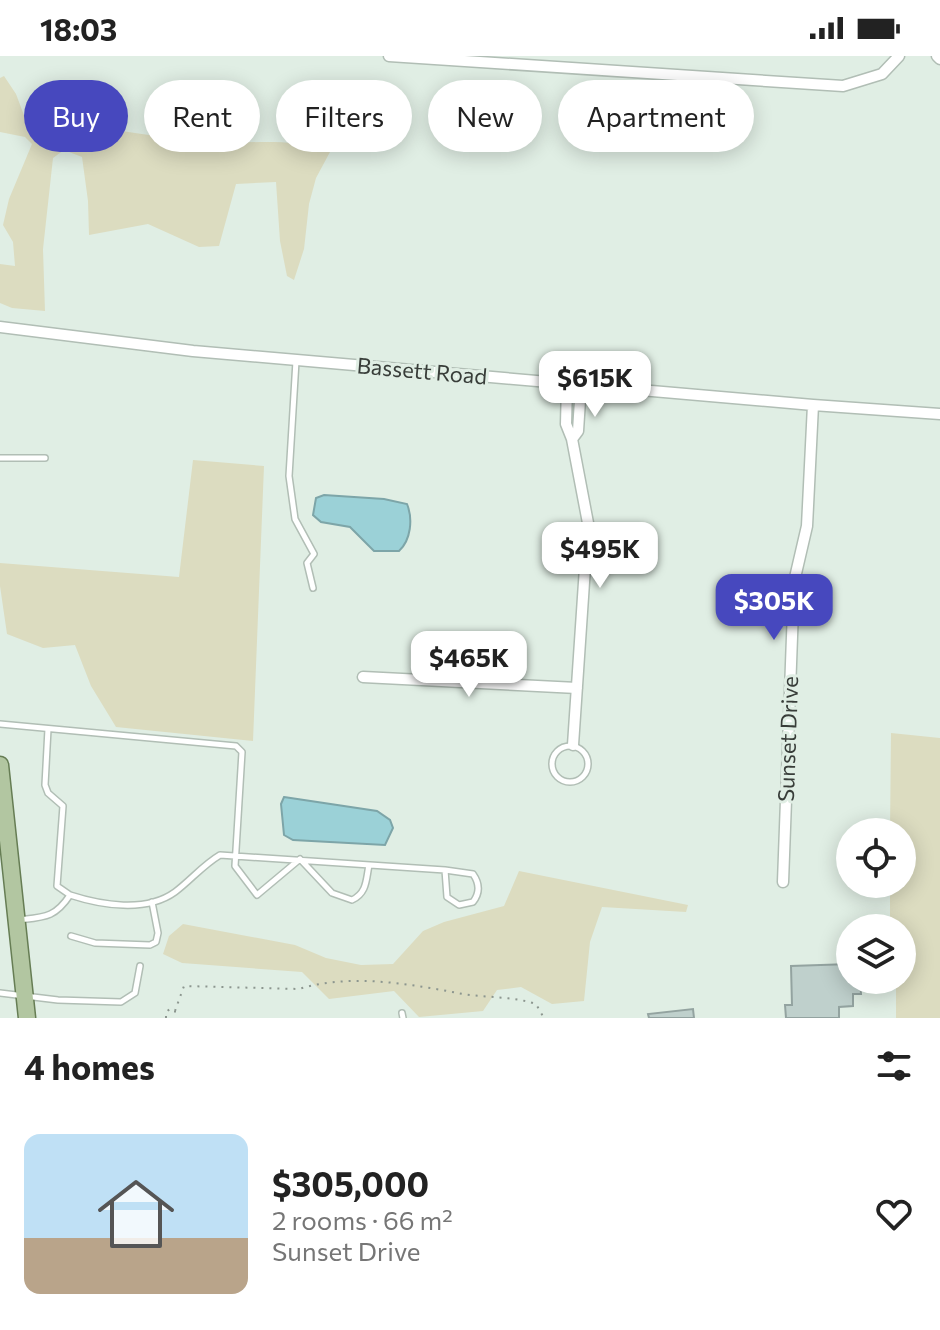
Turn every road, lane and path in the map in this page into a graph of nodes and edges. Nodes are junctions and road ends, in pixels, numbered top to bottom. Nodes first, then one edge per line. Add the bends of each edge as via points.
1 (389, 56) edge
2 (899, 56) edge
3 (0, 327) edge
4 (296, 360) junction
5 (567, 384) junction
6 (581, 385) junction
7 (813, 405) junction
8 (940, 414) edge
9 (572, 439) junction
10 (0, 458) edge
11 (45, 458) dead end
12 (313, 588) dead end
13 (363, 677) dead end
14 (577, 688) junction
15 (0, 724) edge
16 (48, 729) junction
17 (573, 745) junction
18 (0, 765) edge
19 (4, 836) edge
20 (234, 855) junction
21 (300, 859) junction
22 (369, 865) junction
23 (445, 870) junction
24 (783, 882) dead end
25 (70, 895) junction
26 (152, 902) junction
27 (17, 920) junction
28 (71, 936) dead end
29 (140, 966) dead end
30 (0, 993) edge
31 (25, 995) junction
32 (175, 1011) junction
33 (27, 1018) edge
34 (166, 1018) edge
35 (175, 1018) edge
36 (544, 1018) edge

1 - 2 street via 843,86 882,74
3 - 4 street, Bassett Road
4 - 5 street, Bassett Road
4 - 12 lane via 289,476 295,519 314,554 307,563
5 - 6 street, Bassett Road
5 - 9 street via 566,424
6 - 7 street, Bassett Road
6 - 9 street via 578,431
7 - 8 street, Bassett Road
7 - 24 street, Sunset Drive via 807,526 794,582
9 - 14 street via 588,523
10 - 11 lane
13 - 14 street
14 - 17 street
15 - 16 lane
16 - 20 lane via 236,746 242,752
16 - 25 lane via 45,785 63,806 57,886
17 - 17 lane via 553,759 552,770 567,783 585,777 588,770 587,758
18 - 19 main road
19 - 27 main road
20 - 21 lane
20 - 21 lane via 235,866 257,895
20 - 26 lane via 220,855 172,894
21 - 22 lane
21 - 22 lane via 332,893 346,899 361,895
22 - 23 lane
23 - 23 lane via 447,897 459,905 473,902 479,890 473,874
25 - 26 lane via 119,905
25 - 27 lane via 57,912
26 - 28 lane via 158,933 150,945 95,943
27 - 31 main road
29 - 31 lane via 135,993 121,1002
30 - 31 lane
31 - 33 main road
32 - 34 path via 167,1011
32 - 35 path
32 - 36 path via 184,986 299,989 358,979 522,1000 536,1004

